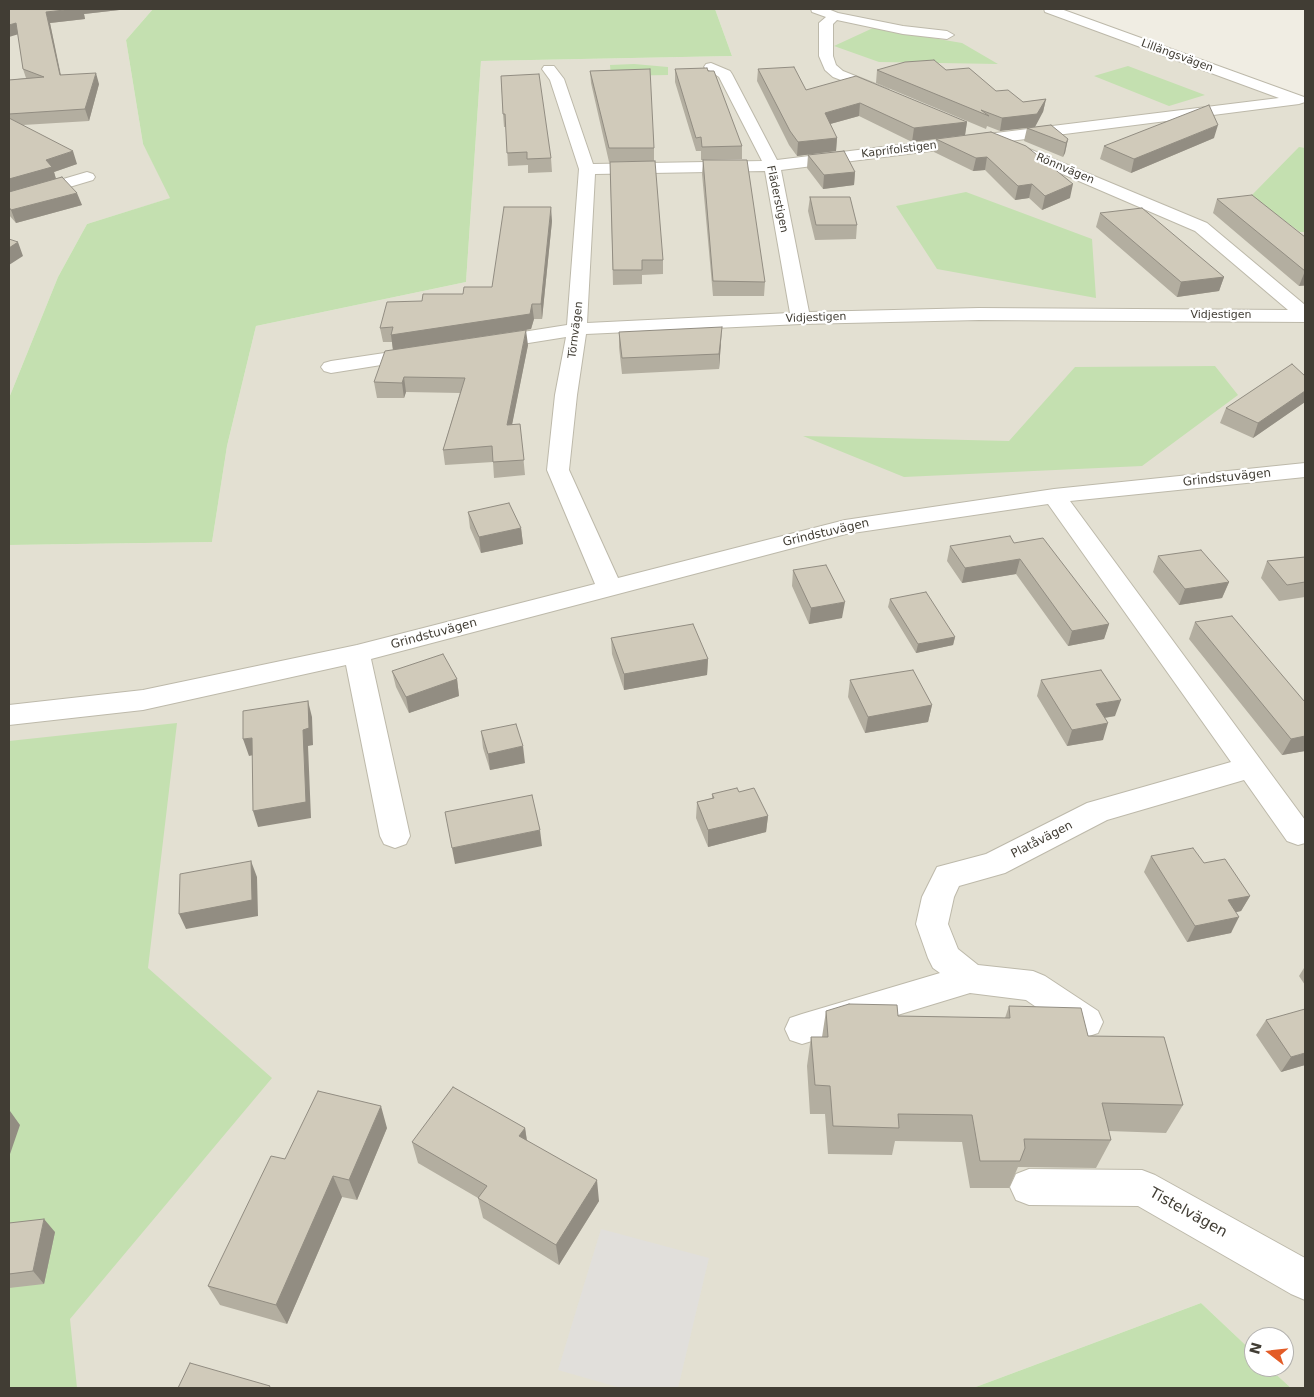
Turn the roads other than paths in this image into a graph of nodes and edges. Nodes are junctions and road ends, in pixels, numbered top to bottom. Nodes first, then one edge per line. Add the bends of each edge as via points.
1 (817, 9) edge
2 (1050, 9) edge
3 (835, 16) junction
4 (947, 34) dead end
5 (711, 67) dead end
6 (550, 69) dead end
7 (902, 100) edge
8 (1302, 101) edge
9 (965, 127) edge
10 (992, 138) junction
11 (772, 166) junction
12 (587, 169) junction
13 (87, 177) dead end
14 (9, 200) edge
15 (1305, 316) edge
16 (801, 318) junction
17 (578, 330) junction
18 (469, 346) edge
19 (439, 351) edge
20 (330, 367) dead end
21 (1305, 470) edge
22 (1054, 496) junction
23 (609, 587) junction
24 (357, 654) junction
25 (9, 716) edge
26 (1250, 768) junction
27 (1298, 833) dead end
28 (396, 836) dead end
29 (970, 980) junction
30 (1086, 1022) edge
31 (802, 1029) dead end
32 (1029, 1187) dead end
33 (1305, 1280) edge

1 - 3 street
2 - 8 street, Lillängsvägen
3 - 4 street via 904,30
3 - 7 street via 826,22 826,56 830,67 838,74
5 - 11 street, Fläderstigen via 725,74
6 - 12 street, Törnvägen via 557,79
8 - 10 street, Kaprifolstigen
9 - 10 street, Rönnvägen
10 - 11 street, Kaprifolstigen
10 - 15 street, Rönnvägen via 1201,227
11 - 12 street, Kaprifolstigen
11 - 16 street, Fläderstigen
12 - 17 street, Törnvägen
13 - 14 street
15 - 16 street, Vidjestigen via 978,314
16 - 17 street, Vidjestigen
17 - 18 street, Vidjestigen
17 - 23 street, Törnvägen via 566,395 558,470
19 - 20 street
21 - 22 street, Grindstuvägen
22 - 23 street, Grindstuvägen via 845,527
22 - 26 street
23 - 24 street, Grindstuvägen
24 - 25 street, Grindstuvägen via 143,700
24 - 28 street
26 - 27 street
26 - 29 street, Platåvägen via 1098,811 994,864 948,876 938,897 932,924 945,958
29 - 30 street via 1033,986
29 - 31 street
32 - 33 street, Tistelvägen via 1142,1188

